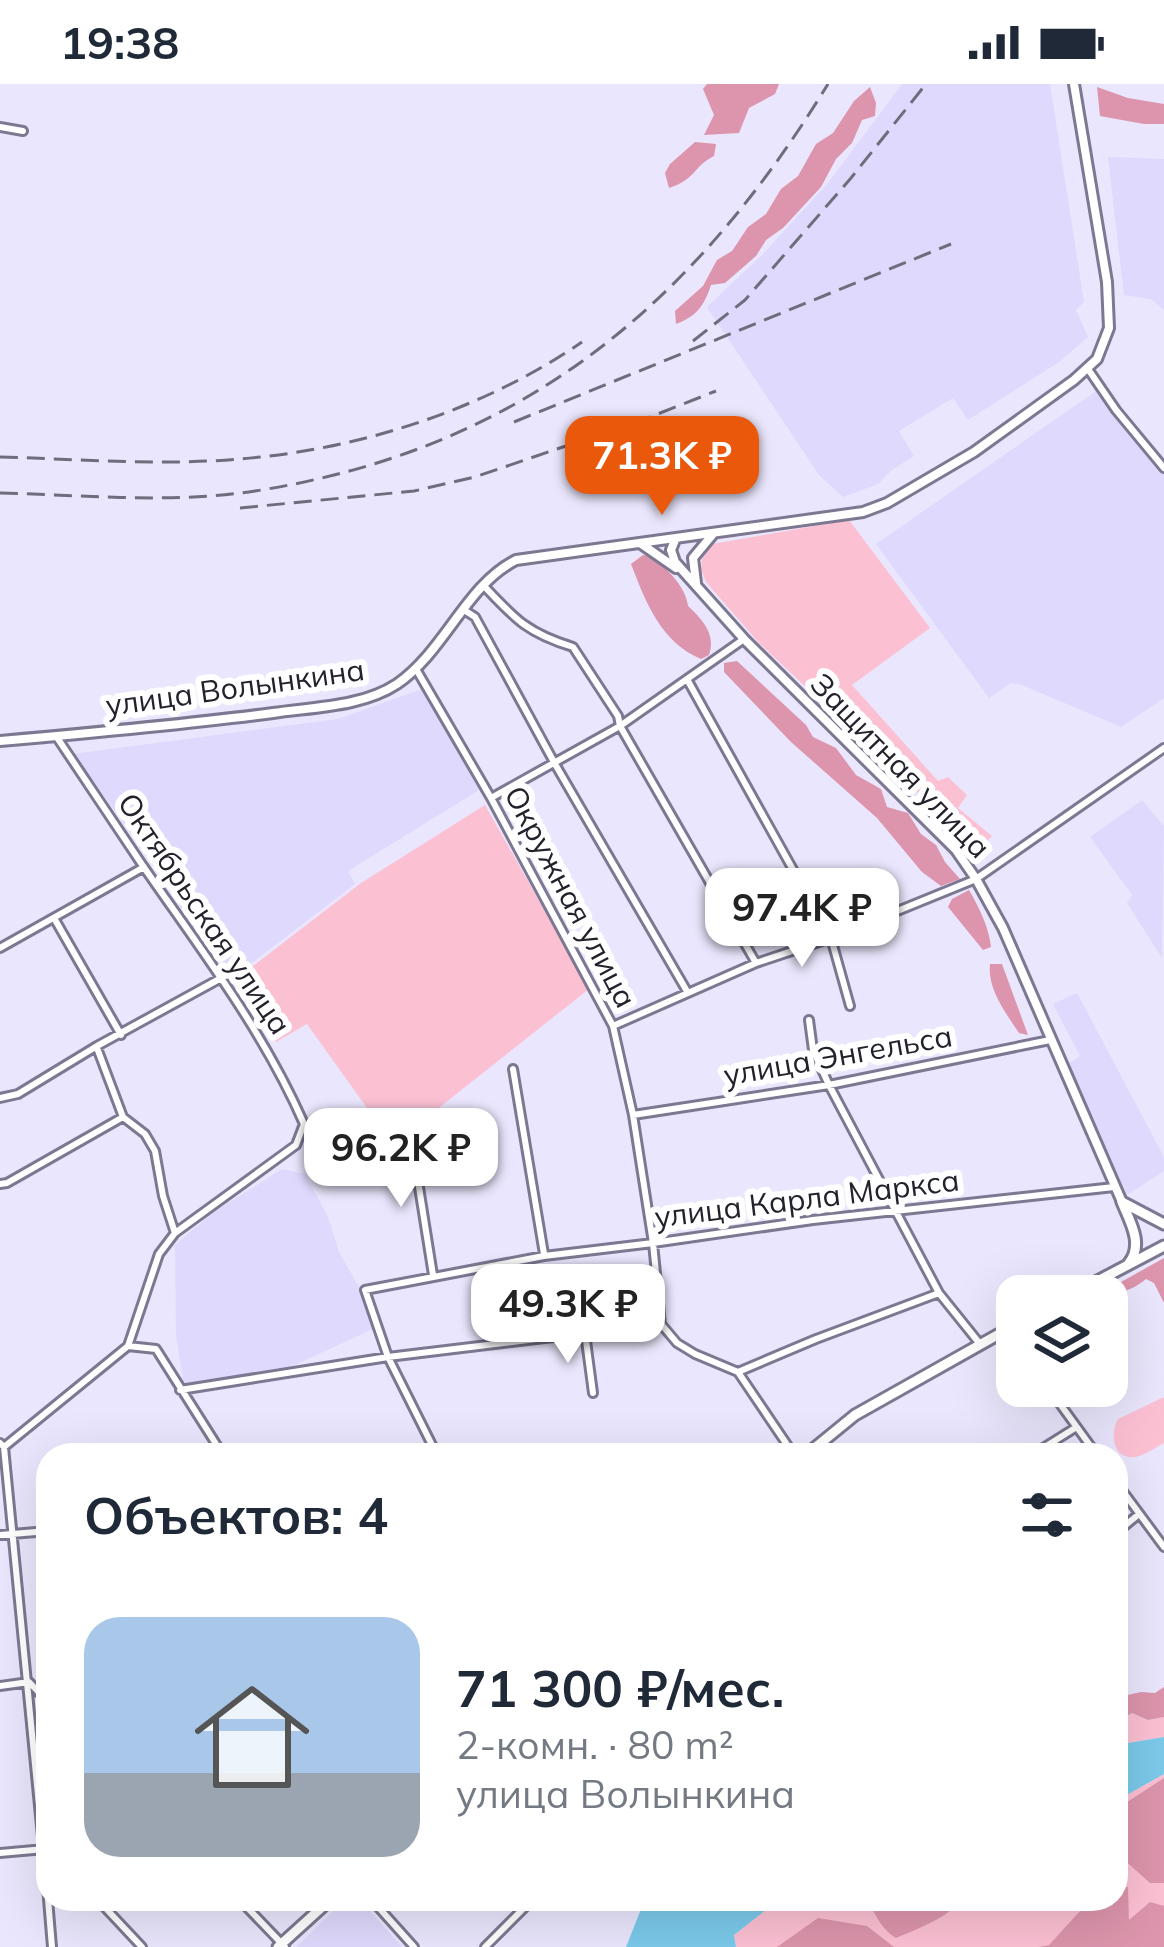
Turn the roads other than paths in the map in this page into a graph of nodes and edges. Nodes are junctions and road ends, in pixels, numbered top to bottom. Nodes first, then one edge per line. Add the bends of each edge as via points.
1 (1074, 84) edge
2 (0, 127) edge
3 (23, 131) dead end
4 (1088, 369) junction
5 (1164, 468) edge
6 (715, 532) junction
7 (680, 538) junction
8 (640, 543) junction
9 (693, 557) junction
10 (696, 584) junction
11 (483, 585) junction
12 (464, 610) junction
13 (743, 640) junction
14 (415, 668) junction
15 (688, 681) junction
16 (620, 726) junction
17 (56, 736) junction
18 (0, 740) edge
19 (1164, 748) edge
20 (554, 764) junction
21 (490, 798) junction
22 (144, 867) junction
23 (976, 879) junction
24 (54, 918) junction
25 (831, 938) junction
26 (0, 948) edge
27 (756, 963) junction
28 (223, 977) junction
29 (688, 993) junction
30 (850, 1006) dead end
31 (809, 1020) dead end
32 (613, 1026) junction
33 (121, 1035) junction
34 (1050, 1040) junction
35 (97, 1046) junction
36 (513, 1069) dead end
37 (829, 1085) junction
38 (0, 1098) edge
39 (633, 1115) junction
40 (123, 1118) junction
41 (411, 1137) dead end
42 (0, 1184) edge
43 (1114, 1187) junction
44 (1122, 1202) junction
45 (898, 1211) junction
46 (1146, 1215) junction
47 (1164, 1224) edge
48 (175, 1233) junction
49 (1137, 1240) junction
50 (653, 1244) junction
51 (1159, 1249) edge
52 (544, 1256) junction
53 (1126, 1266) junction
54 (1109, 1275) edge
55 (433, 1277) junction
56 (939, 1293) junction
57 (661, 1324) junction
58 (585, 1333) junction
59 (996, 1335) edge
60 (980, 1344) junction
61 (128, 1346) junction
62 (388, 1357) junction
63 (738, 1372) junction
64 (180, 1390) junction
65 (593, 1394) dead end
66 (1062, 1407) edge
67 (1076, 1427) junction
68 (215, 1443) edge
69 (431, 1443) edge
70 (786, 1443) edge
71 (819, 1443) edge
72 (1051, 1443) edge
73 (1087, 1443) edge
74 (1, 1446) edge
75 (1128, 1499) edge
76 (1139, 1514) junction
77 (1128, 1523) edge
78 (36, 1532) edge
79 (12, 1534) junction
80 (0, 1535) edge
81 (1164, 1547) edge
82 (29, 1682) junction
83 (0, 1686) edge
84 (36, 1689) edge
85 (36, 1751) edge
86 (36, 1850) edge
87 (0, 1852) edge
88 (49, 1911) edge
89 (108, 1911) edge
90 (250, 1911) edge
91 (318, 1911) edge
92 (382, 1911) edge
93 (521, 1911) edge
94 (281, 1946) edge
95 (52, 1947) edge
96 (142, 1947) edge
97 (414, 1947) edge
98 (484, 1947) edge

1 - 4 street via 1108,305 1109,328
2 - 3 street
4 - 5 street
4 - 6 street, улица Волынкина via 974,452 886,503
6 - 7 street, улица Волынкина
6 - 9 street
7 - 8 street, улица Волынкина
7 - 9 street
7 - 10 street via 671,550 675,562
8 - 10 street
8 - 11 street, улица Волынкина via 516,560
9 - 10 street
10 - 13 street, Защитная улица
11 - 12 street, улица Волынкина
11 - 16 street via 539,637 573,646
12 - 14 street, улица Волынкина
12 - 20 street
13 - 15 street
13 - 23 street, Защитная улица
14 - 17 street, улица Волынкина via 384,692 346,703
14 - 21 street, Окружная улица
15 - 16 street
15 - 25 street
16 - 20 street
16 - 27 street
17 - 18 street, улица Волынкина
17 - 22 street, Октябрьская улица
19 - 23 street
20 - 21 street
20 - 29 street
21 - 32 street, Окружная улица
22 - 24 street
22 - 28 street, Октябрьская улица
23 - 25 street
23 - 34 street, Защитная улица
24 - 26 street
24 - 33 street
25 - 27 street
25 - 30 street
27 - 29 street
28 - 33 street
28 - 48 street, Октябрьская улица via 304,1124 296,1145
29 - 32 street
31 - 37 street
32 - 39 street, Окружная улица
33 - 35 street
34 - 37 street, улица Энгельса
34 - 43 street, Защитная улица
35 - 38 street
35 - 40 street
36 - 52 street
37 - 39 street, улица Энгельса
37 - 45 street
39 - 50 street, Окружная улица
40 - 42 street
40 - 48 street via 155,1151
41 - 55 street
43 - 44 street, Защитная улица
43 - 45 street, улица Карла Маркса
44 - 46 main road
44 - 49 main road
45 - 50 street, улица Карла Маркса
45 - 56 street
46 - 47 main road
46 - 51 main road via 1159,1232
48 - 61 street via 159,1254
49 - 51 main road
49 - 53 main road
50 - 52 street, улица Карла Маркса
50 - 57 street, Окружная улица
51 - 53 main road
52 - 55 street, улица Карла Маркса
53 - 54 main road
55 - 62 street, улица Карла Маркса via 365,1290
56 - 60 street
56 - 63 street
57 - 58 street
57 - 63 street via 677,1343
58 - 62 street
58 - 65 street
59 - 60 main road
60 - 71 main road
61 - 64 street via 156,1349
61 - 74 street
62 - 64 street
62 - 69 street
63 - 70 street
64 - 68 street
66 - 67 street
67 - 72 street
67 - 73 street
74 - 79 street
75 - 76 street
76 - 77 street
76 - 81 street
78 - 79 street
79 - 80 street
79 - 82 street
82 - 83 street
82 - 84 street
82 - 85 street
86 - 87 street
88 - 95 street
89 - 96 street
90 - 94 street
91 - 94 main road
92 - 97 street
93 - 98 street

